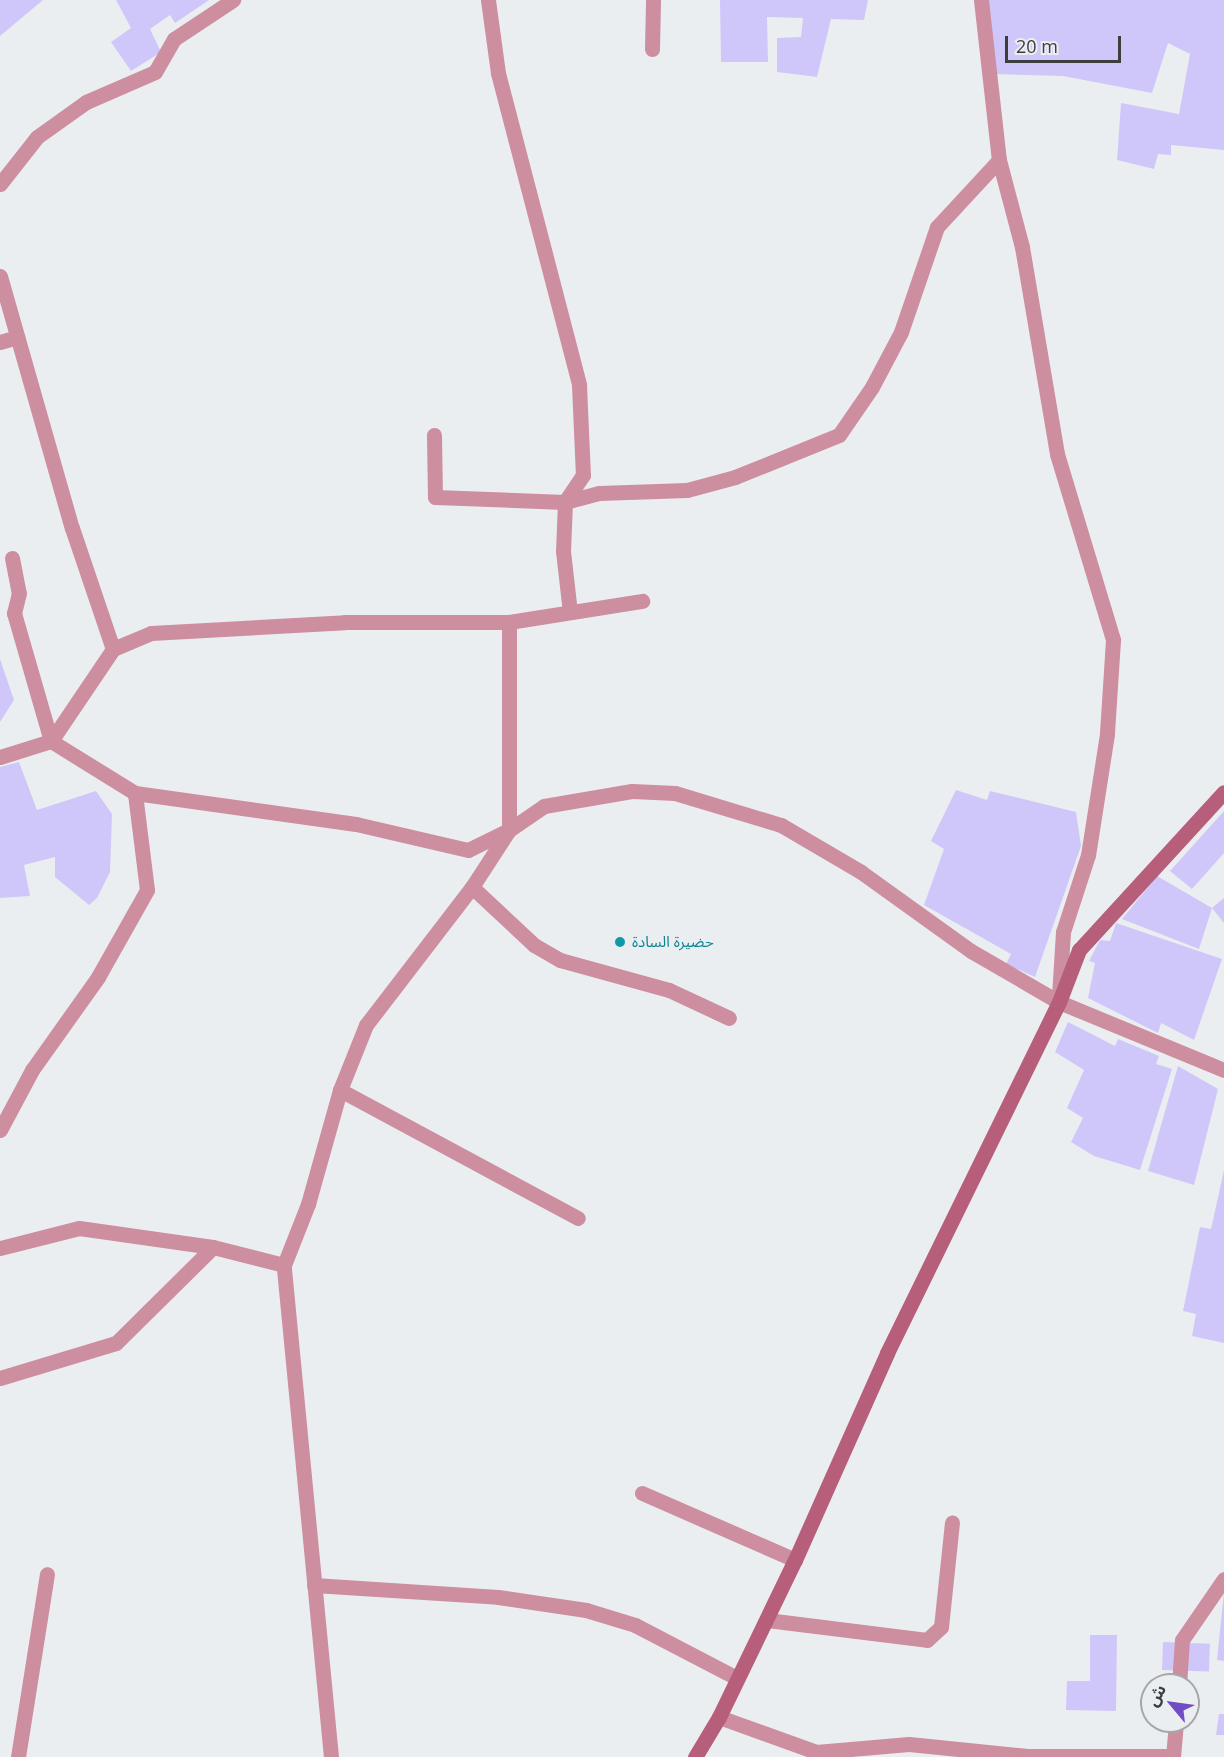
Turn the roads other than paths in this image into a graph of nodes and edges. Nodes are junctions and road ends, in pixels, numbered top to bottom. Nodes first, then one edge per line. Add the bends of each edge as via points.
1 (233, 0) edge
2 (488, 0) edge
3 (653, 0) edge
4 (981, 0) edge
5 (652, 49) dead end
6 (999, 159) junction
7 (0, 184) edge
8 (0, 276) edge
9 (17, 337) junction
10 (0, 342) edge
11 (434, 435) dead end
12 (564, 502) junction
13 (12, 558) dead end
14 (642, 601) dead end
15 (570, 612) junction
16 (508, 622) junction
17 (113, 649) junction
18 (51, 741) junction
19 (0, 757) edge
20 (1224, 792) edge
21 (135, 793) junction
22 (509, 831) junction
23 (472, 887) junction
24 (1059, 1002) junction
25 (729, 1018) dead end
26 (1224, 1070) edge
27 (340, 1090) junction
28 (0, 1130) edge
29 (578, 1218) dead end
30 (213, 1247) junction
31 (0, 1248) edge
32 (284, 1265) junction
33 (0, 1378) edge
34 (642, 1493) dead end
35 (952, 1523) dead end
36 (795, 1560) junction
37 (47, 1574) dead end
38 (1224, 1579) edge
39 (314, 1585) junction
40 (766, 1620) junction
41 (1180, 1673) edge
42 (737, 1678) junction
43 (719, 1717) junction
44 (1175, 1733) edge
45 (18, 1757) edge
46 (331, 1757) edge
47 (695, 1757) edge
48 (1173, 1757) edge

1 - 7 street via 174,39 155,72 87,102 37,137
2 - 12 street via 498,73 579,385 584,475
3 - 5 street
4 - 6 street
6 - 12 street via 937,227 901,332 872,387 839,435 766,465 687,490 599,493
6 - 24 street via 1022,247 1057,454 1113,640 1107,734 1088,855 1062,932
8 - 9 street
9 - 10 street
9 - 17 street via 72,528
11 - 12 street via 435,497
12 - 15 street via 563,551
13 - 18 street via 19,593 14,613
14 - 15 street
15 - 16 street
16 - 17 street via 345,622 151,633
16 - 22 street
17 - 18 street
18 - 19 street
18 - 21 street
20 - 24 main road via 1079,951
21 - 22 street via 356,824 468,850
21 - 28 street via 147,890 98,977 33,1070
22 - 23 street
22 - 24 street via 544,806 632,791 675,794 731,809 781,825 861,872 970,951
23 - 25 street via 534,945 560,960 669,990
23 - 27 street via 366,1025
24 - 26 street
24 - 36 main road via 972,1173
27 - 29 street
27 - 32 street via 308,1204
30 - 31 street via 79,1228
30 - 32 street
30 - 33 street via 116,1343
32 - 39 street
34 - 36 street
35 - 40 street via 940,1627 927,1640
36 - 40 main road
37 - 45 street
38 - 41 street via 1182,1640
39 - 42 street via 498,1597 586,1610 635,1625
39 - 46 street
40 - 42 main road
42 - 43 main road
43 - 47 main road
43 - 48 street via 816,1752 909,1744 1027,1756
44 - 48 street

